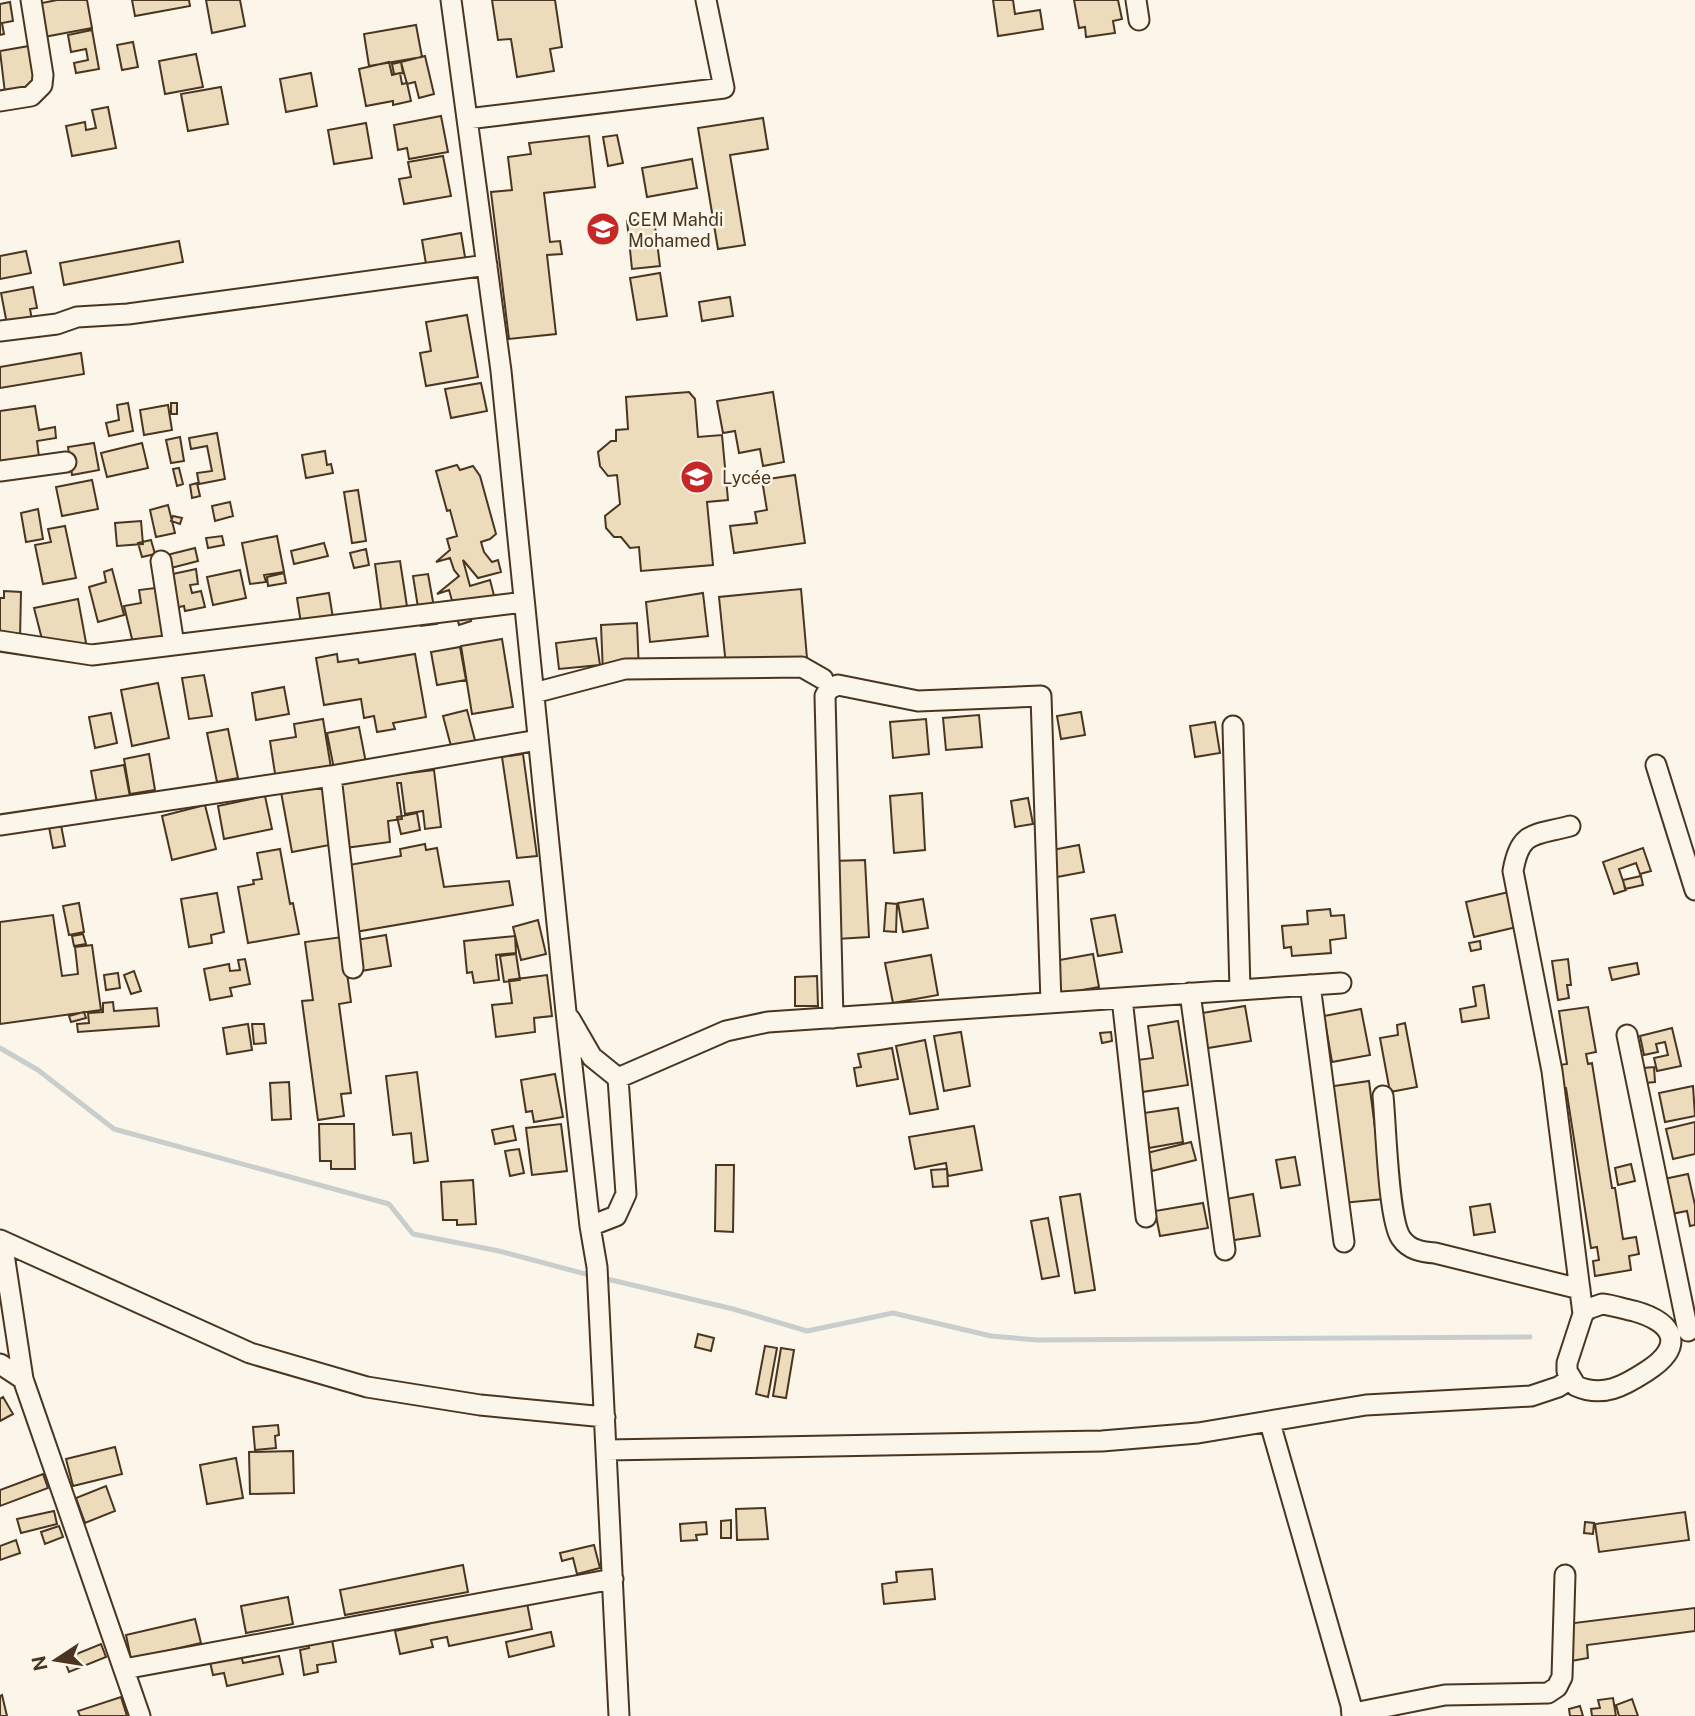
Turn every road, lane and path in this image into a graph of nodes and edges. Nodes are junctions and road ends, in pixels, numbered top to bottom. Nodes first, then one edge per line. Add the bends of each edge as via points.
1 (31, 0) edge
2 (451, 0) edge
3 (706, 0) edge
4 (1136, 0) edge
5 (1139, 20) dead end
6 (0, 101) edge
7 (467, 119) junction
8 (487, 265) junction
9 (0, 331) edge
10 (66, 463) dead end
11 (0, 471) edge
12 (161, 561) dead end
13 (524, 601) junction
14 (0, 641) edge
15 (174, 645) junction
16 (823, 679) dead end
17 (534, 693) junction
18 (1233, 726) dead end
19 (538, 740) junction
20 (1656, 765) dead end
21 (331, 776) junction
22 (0, 825) edge
23 (1570, 826) dead end
24 (1695, 890) edge
25 (353, 968) dead end
26 (1341, 984) dead end
27 (1310, 985) junction
28 (1240, 990) junction
29 (1190, 993) junction
30 (1122, 998) junction
31 (1051, 1003) junction
32 (566, 1012) junction
33 (833, 1018) junction
34 (1627, 1035) dead end
35 (618, 1078) junction
36 (1383, 1096) dead end
37 (1146, 1217) dead end
38 (590, 1226) junction
39 (1, 1241) edge
40 (1344, 1242) dead end
41 (1225, 1250) dead end
42 (1580, 1289) junction
43 (1583, 1314) junction
44 (1685, 1332) edge
45 (0, 1364) edge
46 (23, 1379) junction
47 (1571, 1379) junction
48 (605, 1417) junction
49 (1270, 1423) junction
50 (607, 1450) junction
51 (1565, 1575) dead end
52 (613, 1579) junction
53 (124, 1669) junction
54 (140, 1716) edge
55 (620, 1716) edge
56 (1353, 1716) edge

1 - 6 street via 42,85 31,96
2 - 7 street
3 - 7 street via 724,88
4 - 5 street
7 - 8 street
8 - 9 street via 77,317
8 - 13 street
10 - 11 street
12 - 15 street
13 - 15 street
13 - 17 street
14 - 15 street via 92,655
16 - 17 street via 802,667 625,668
17 - 19 street
18 - 28 street
19 - 21 street
19 - 32 street
20 - 24 street
21 - 22 street
21 - 25 street
23 - 42 street via 1527,837 1517,850 1513,871 1552,1071
26 - 27 street
27 - 28 street
27 - 40 street
28 - 29 street
29 - 30 street
29 - 41 street
30 - 31 street
30 - 37 street
31 - 33 street
31 - 33 street via 1041,696 918,701 838,685 825,696
32 - 35 street via 592,1057
32 - 38 street
33 - 35 street via 726,1031
34 - 44 street
35 - 38 street via 626,1195 616,1216
36 - 42 street via 1394,1219 1401,1239 1417,1251
38 - 48 street via 598,1276
39 - 46 street
39 - 48 street via 250,1353 367,1387 480,1405
42 - 43 street
43 - 44 street via 1595,1306 1610,1305 1651,1316
43 - 47 street via 1567,1363
44 - 47 street via 1662,1362 1617,1389 1596,1392 1576,1386
45 - 46 street
46 - 53 street
47 - 49 street via 1531,1396 1366,1405
48 - 50 street
49 - 50 street via 1102,1441
49 - 56 street
50 - 52 street
51 - 56 street via 1562,1678 1557,1688 1548,1693 1445,1695
52 - 53 street
52 - 55 street
53 - 54 street

